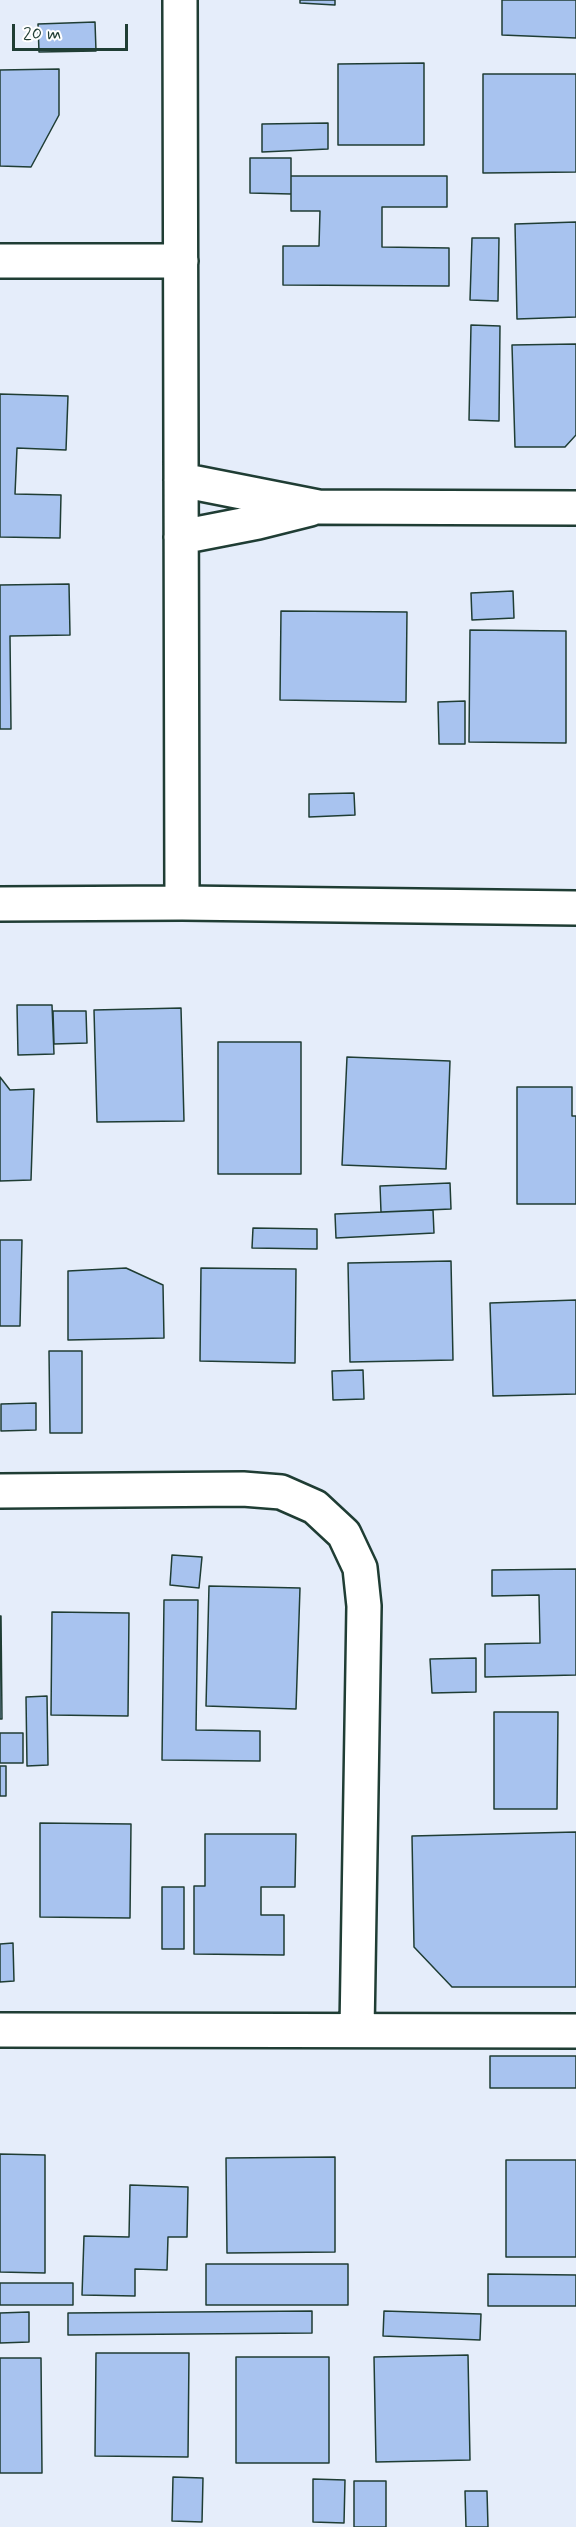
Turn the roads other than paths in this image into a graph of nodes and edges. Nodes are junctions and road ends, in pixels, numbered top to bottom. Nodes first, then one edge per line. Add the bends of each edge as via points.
1 (180, 0) edge
2 (0, 261) edge
3 (181, 261) junction
4 (181, 480) junction
5 (318, 507) junction
6 (576, 508) edge
7 (181, 537) junction
8 (182, 903) junction
9 (0, 904) edge
10 (576, 908) edge
11 (0, 1491) edge
12 (0, 2030) edge
13 (357, 2030) junction
14 (576, 2031) edge

1 - 3 street
2 - 3 street
3 - 4 street
4 - 5 street
4 - 7 street
5 - 6 street
5 - 7 street
7 - 8 street
8 - 9 street
8 - 10 street
11 - 13 street via 281,1492 315,1507 344,1533 360,1568 364,1606
12 - 13 street
13 - 14 street

